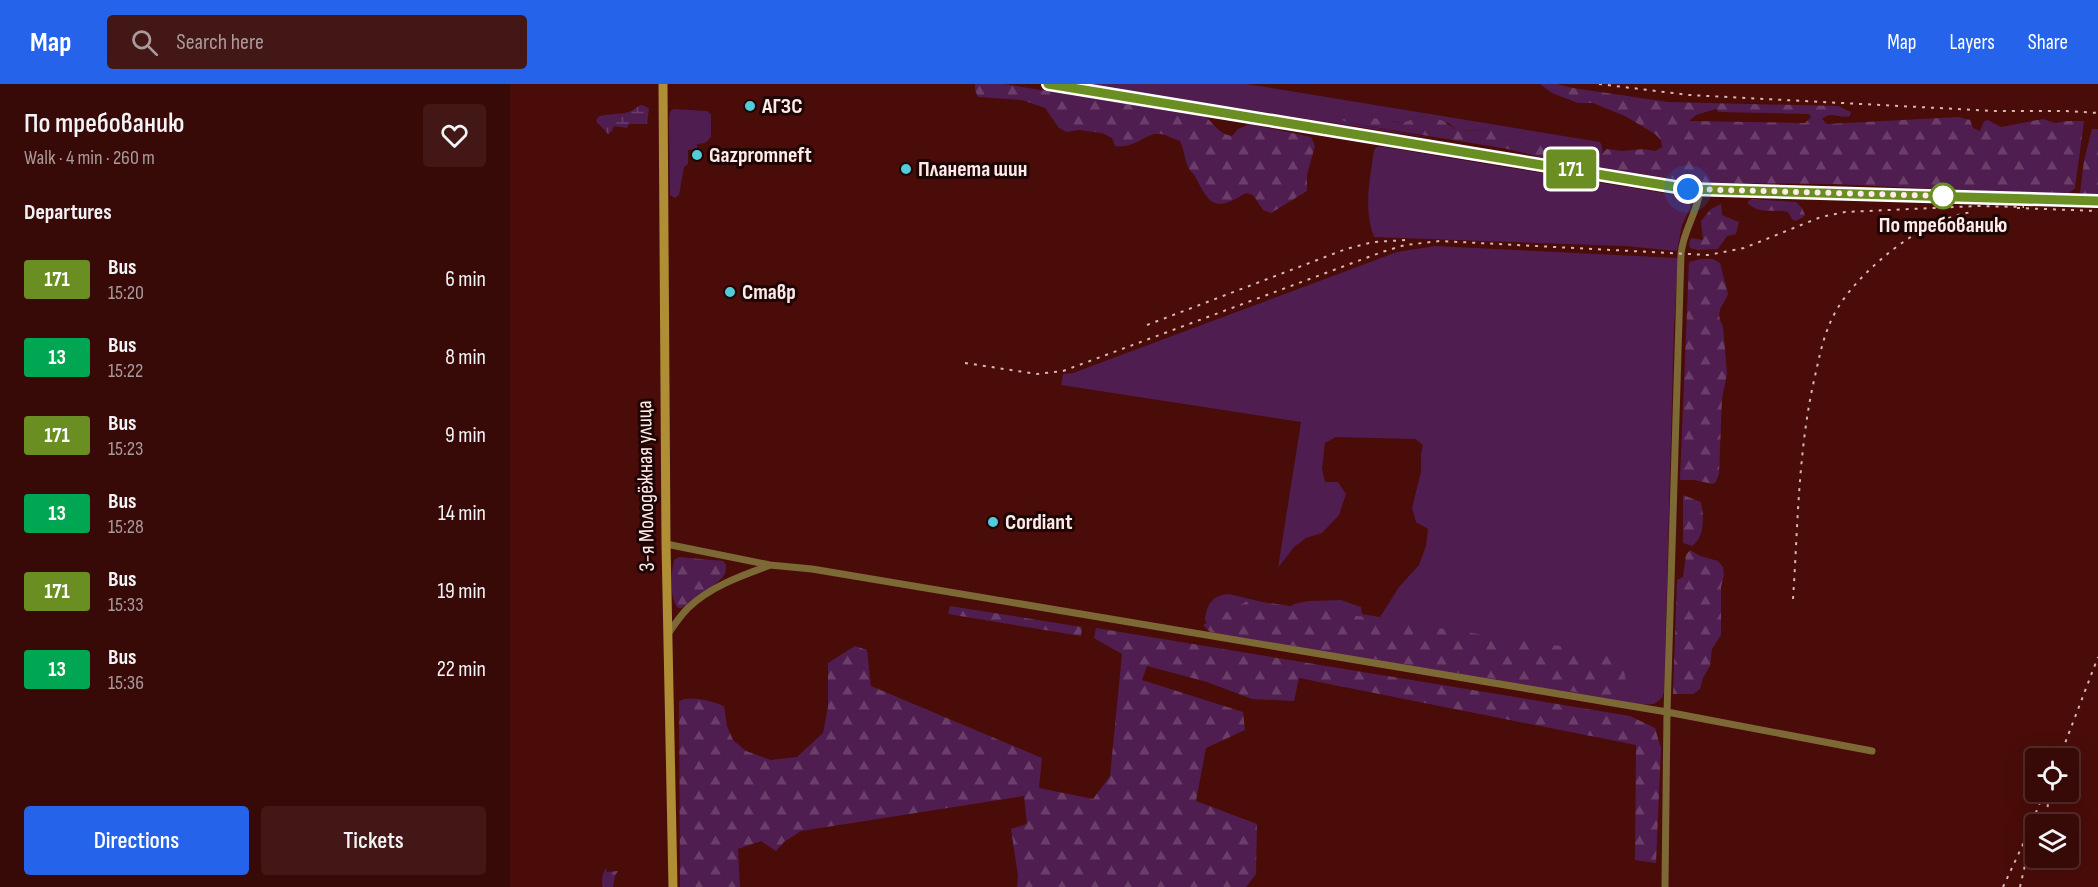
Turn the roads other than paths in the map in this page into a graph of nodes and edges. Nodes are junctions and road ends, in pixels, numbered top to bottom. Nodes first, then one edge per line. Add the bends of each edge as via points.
1 (663, 84) edge
2 (1048, 84) edge
3 (1700, 190) junction
4 (2098, 201) edge
5 (666, 544) junction
6 (770, 565) junction
7 (668, 634) junction
8 (1667, 712) junction
9 (1872, 751) dead end
10 (672, 887) edge
11 (1665, 887) edge

1 - 5 main road, 3-я Молодёжная улица
2 - 3 main road
3 - 4 main road
3 - 8 street via 1681,254
5 - 6 street
5 - 7 main road, 3-я Молодёжная улица
6 - 7 street via 714,589 688,608
6 - 8 street
7 - 10 main road, 3-я Молодёжная улица
8 - 9 street
8 - 11 street

